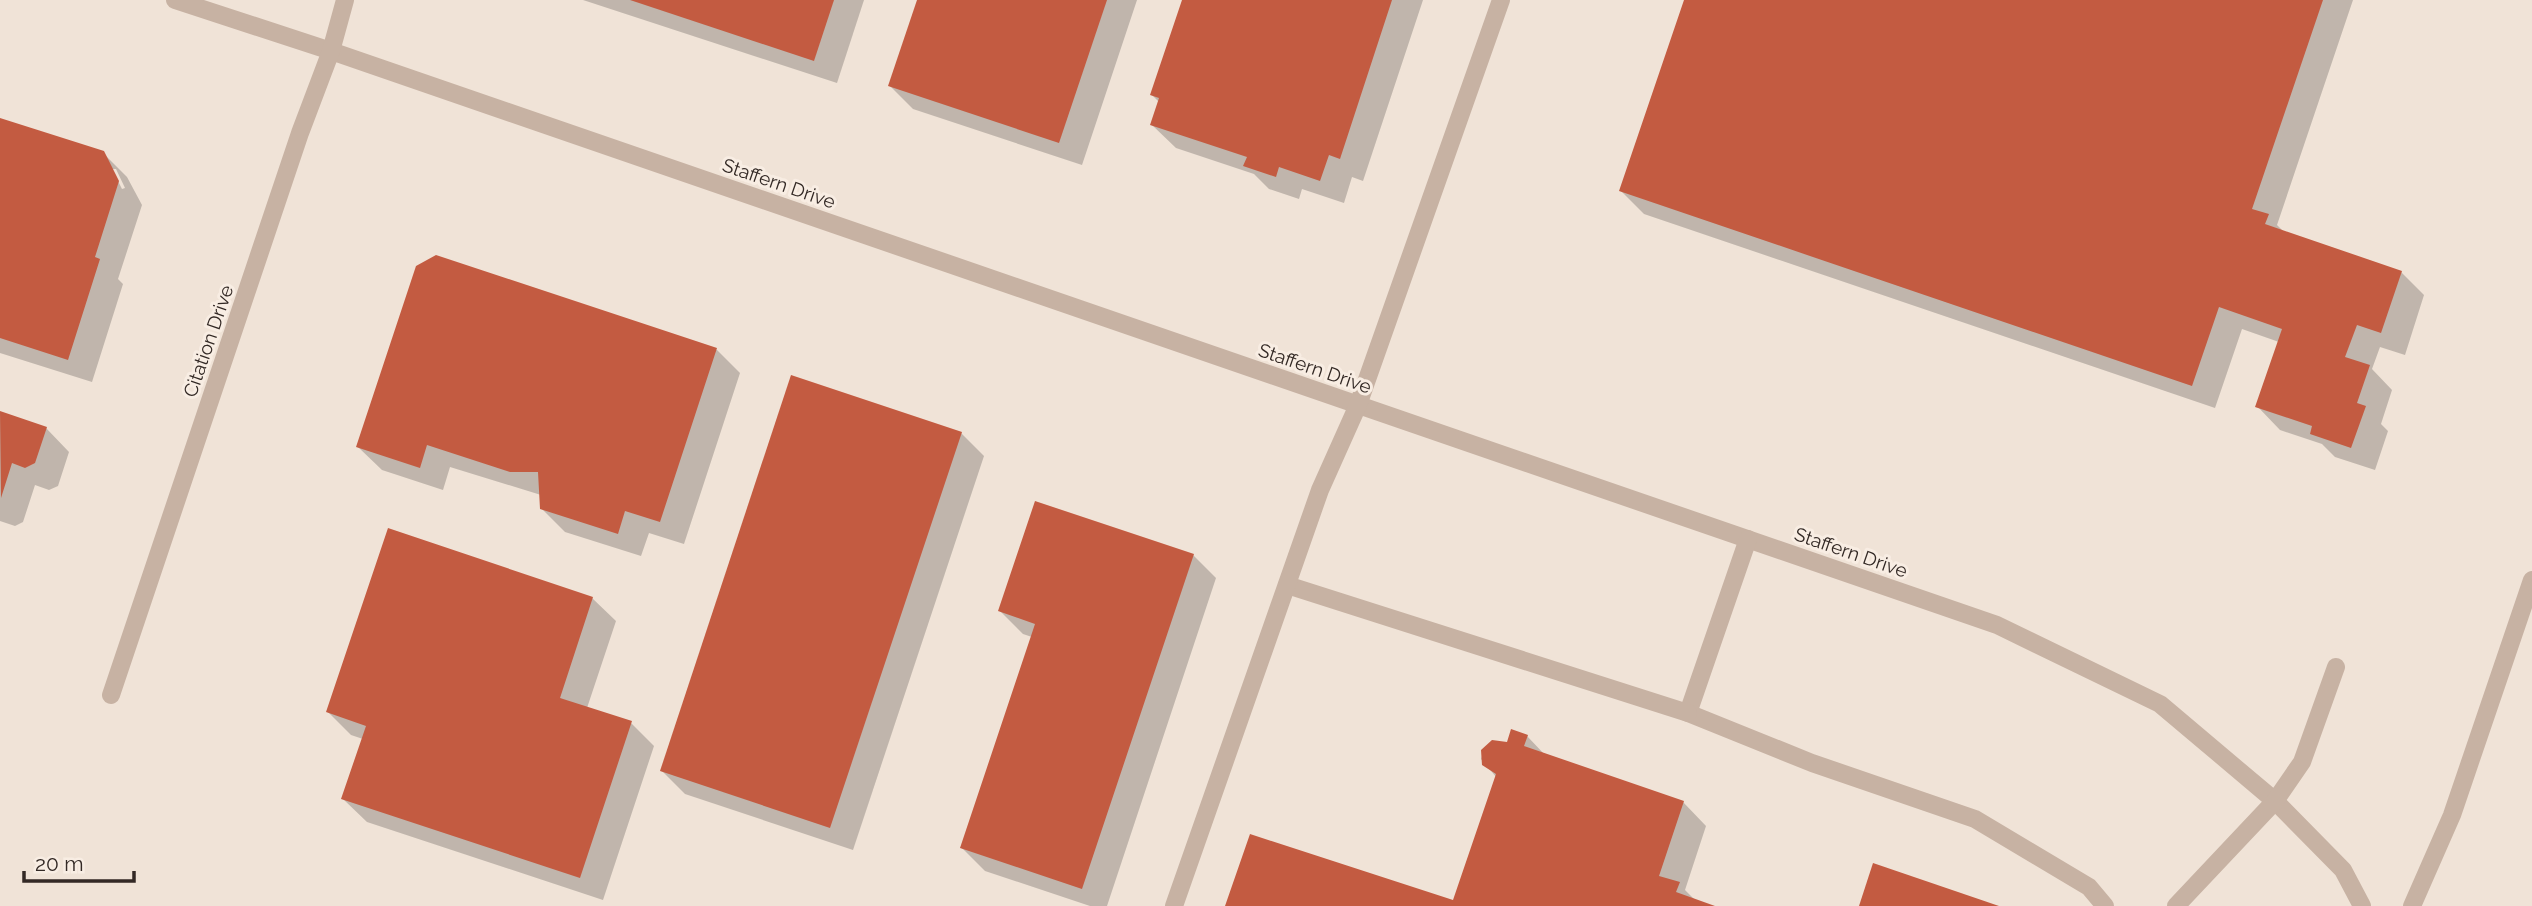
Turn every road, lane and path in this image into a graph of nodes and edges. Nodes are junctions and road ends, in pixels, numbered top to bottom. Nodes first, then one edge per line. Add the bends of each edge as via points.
1 (175, 0) edge
2 (345, 0) edge
3 (1501, 0) edge
4 (331, 51) junction
5 (1358, 405) junction
6 (1748, 539) junction
7 (2532, 580) edge
8 (1287, 585) junction
9 (2336, 667) dead end
10 (111, 695) dead end
11 (1688, 713) junction
12 (2275, 801) junction
13 (1174, 906) edge
14 (2105, 906) edge
15 (2176, 906) edge
16 (2362, 906) edge
17 (2412, 906) edge

1 - 4 street, Staffern Drive
2 - 4 street, Citation Drive
3 - 5 street
4 - 5 street, Staffern Drive
4 - 10 street, Citation Drive
5 - 6 street, Staffern Drive
5 - 8 street via 1320,490
6 - 11 street
6 - 12 street, Staffern Drive via 1997,625 2161,704
7 - 17 street via 2452,816
8 - 11 street
8 - 13 street
9 - 12 street via 2302,762
11 - 14 street via 1812,763 1975,819 2089,887
12 - 15 street
12 - 16 street, Staffern Drive via 2343,870

